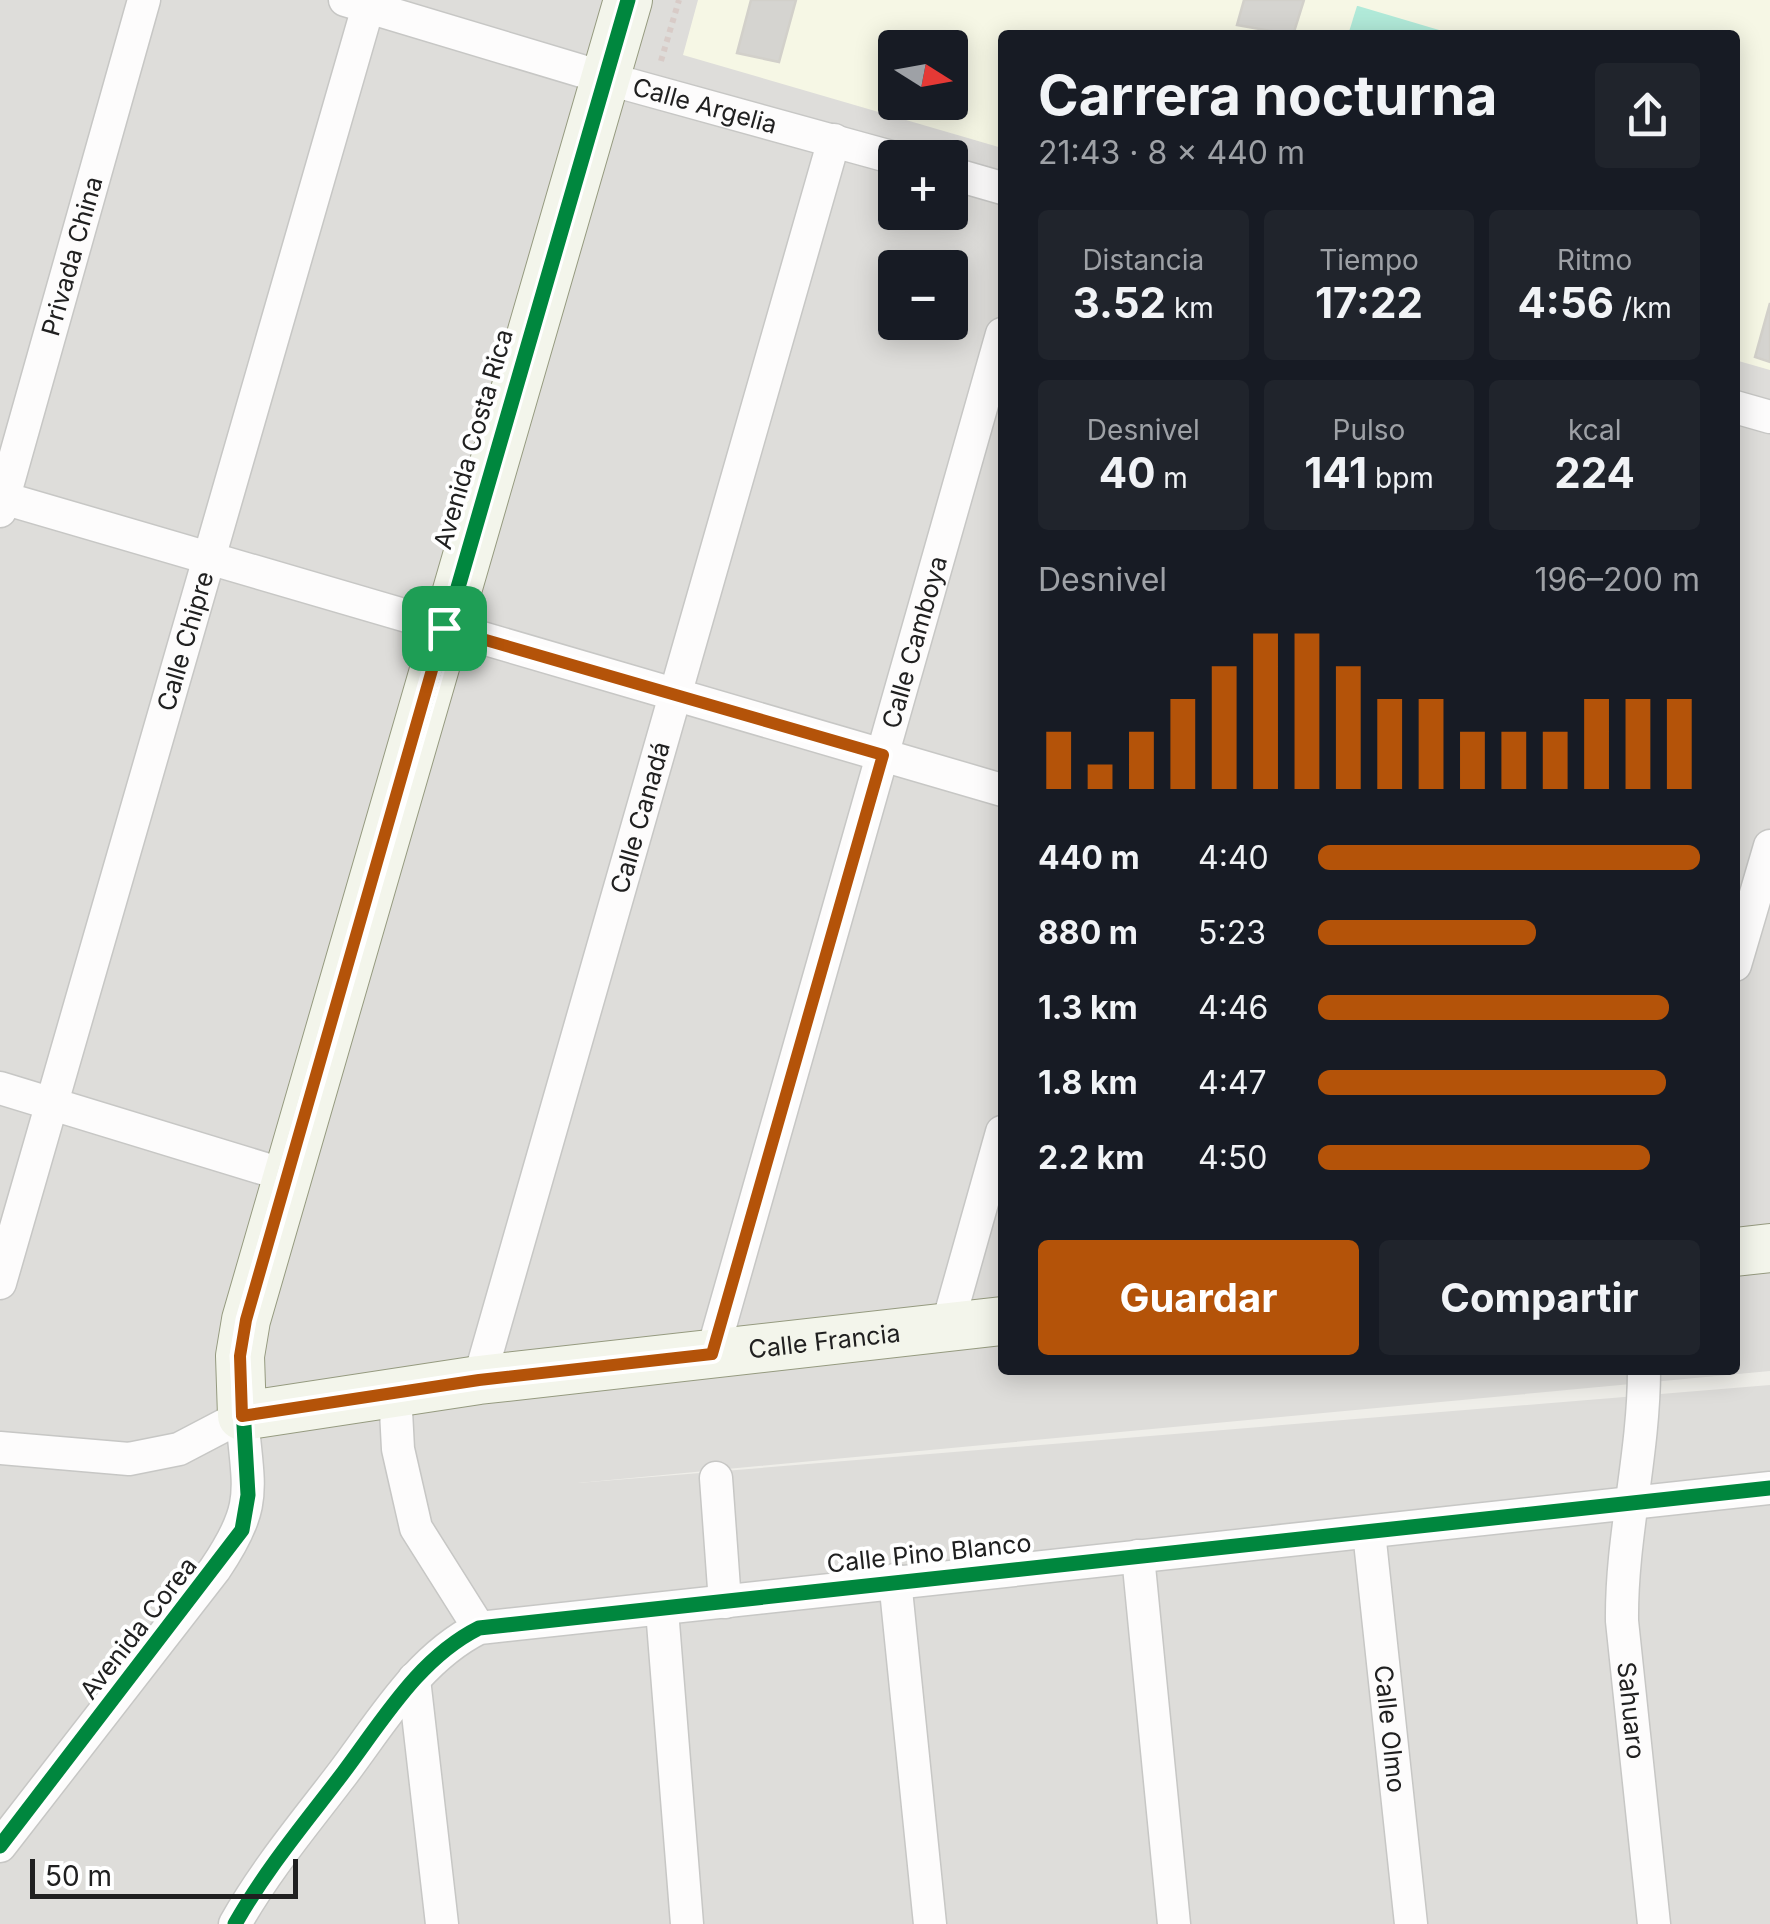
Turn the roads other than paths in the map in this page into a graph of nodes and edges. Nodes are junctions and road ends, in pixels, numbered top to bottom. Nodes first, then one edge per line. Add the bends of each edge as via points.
1 (144, 0) edge
2 (628, 0) edge
3 (361, 2) edge
4 (604, 78) junction
5 (834, 140) junction
6 (878, 153) edge
7 (968, 178) edge
8 (998, 187) edge
9 (998, 348) edge
10 (1740, 409) edge
11 (1770, 418) edge
12 (1, 502) edge
13 (212, 562) junction
14 (444, 628) junction
15 (674, 694) junction
16 (883, 755) junction
17 (998, 789) edge
18 (1770, 846) edge
19 (1740, 948) edge
20 (0, 1088) edge
21 (50, 1103) junction
22 (998, 1146) edge
23 (288, 1176) junction
24 (1770, 1248) edge
25 (1740, 1251) edge
26 (0, 1283) edge
27 (998, 1322) edge
28 (946, 1327) junction
29 (712, 1354) junction
30 (1644, 1375) edge
31 (479, 1380) junction
32 (395, 1392) junction
33 (242, 1416) junction
34 (0, 1448) edge
35 (716, 1478) dead end
36 (1770, 1488) edge
37 (1636, 1500) junction
38 (1369, 1532) junction
39 (1138, 1556) junction
40 (895, 1580) junction
41 (725, 1602) junction
42 (662, 1610) junction
43 (479, 1628) junction
44 (414, 1680) junction
45 (0, 1846) edge
46 (235, 1924) edge
47 (442, 1924) edge
48 (687, 1924) edge
49 (930, 1924) edge
50 (1174, 1924) edge
51 (1411, 1924) edge
52 (1654, 1924) edge

1 - 12 street, Privada China
2 - 4 street, Avenida Costa Rica
3 - 4 street, Calle Argelia
3 - 13 street, Calle Chipre
4 - 5 street, Calle Argelia
4 - 14 street, Avenida Costa Rica
5 - 6 street, Calle Argelia
5 - 15 street, Calle Canadá
7 - 8 street
9 - 16 street, Calle Camboya
10 - 11 street
12 - 13 street
13 - 14 street
13 - 21 street, Calle Chipre
14 - 15 street
14 - 23 street, Avenida Costa Rica
15 - 16 street
15 - 31 street, Calle Canadá
16 - 17 street
16 - 29 street, Calle Camboya
18 - 19 street
20 - 21 street
21 - 23 street
21 - 26 street, Calle Chipre
22 - 28 street
23 - 33 street, Avenida Costa Rica via 246,1320
24 - 25 street
27 - 28 street, Calle Francia
28 - 29 street, Calle Francia
29 - 31 street, Calle Francia
30 - 37 street, Sahuaro
31 - 32 street, Calle Francia
32 - 33 street, Calle Francia
32 - 43 street via 401,1464 416,1528
33 - 34 street, Calle Francia via 179,1449 129,1459
33 - 45 street, Avenida Corea via 248,1495 242,1530
35 - 41 street
36 - 37 street, Calle Pino Blanco
37 - 38 street, Calle Pino Blanco
37 - 52 street, Sahuaro via 1622,1621
38 - 39 street, Calle Pino Blanco
38 - 51 street, Calle Olmo
39 - 40 street, Calle Pino Blanco
39 - 50 street
40 - 41 street, Calle Pino Blanco
40 - 49 street
41 - 42 street, Calle Pino Blanco
42 - 43 street, Calle Pino Blanco
42 - 48 street
43 - 44 street, Calle Pino Blanco via 452,1642
44 - 46 street, Calle Pino Blanco via 266,1869
44 - 47 street

